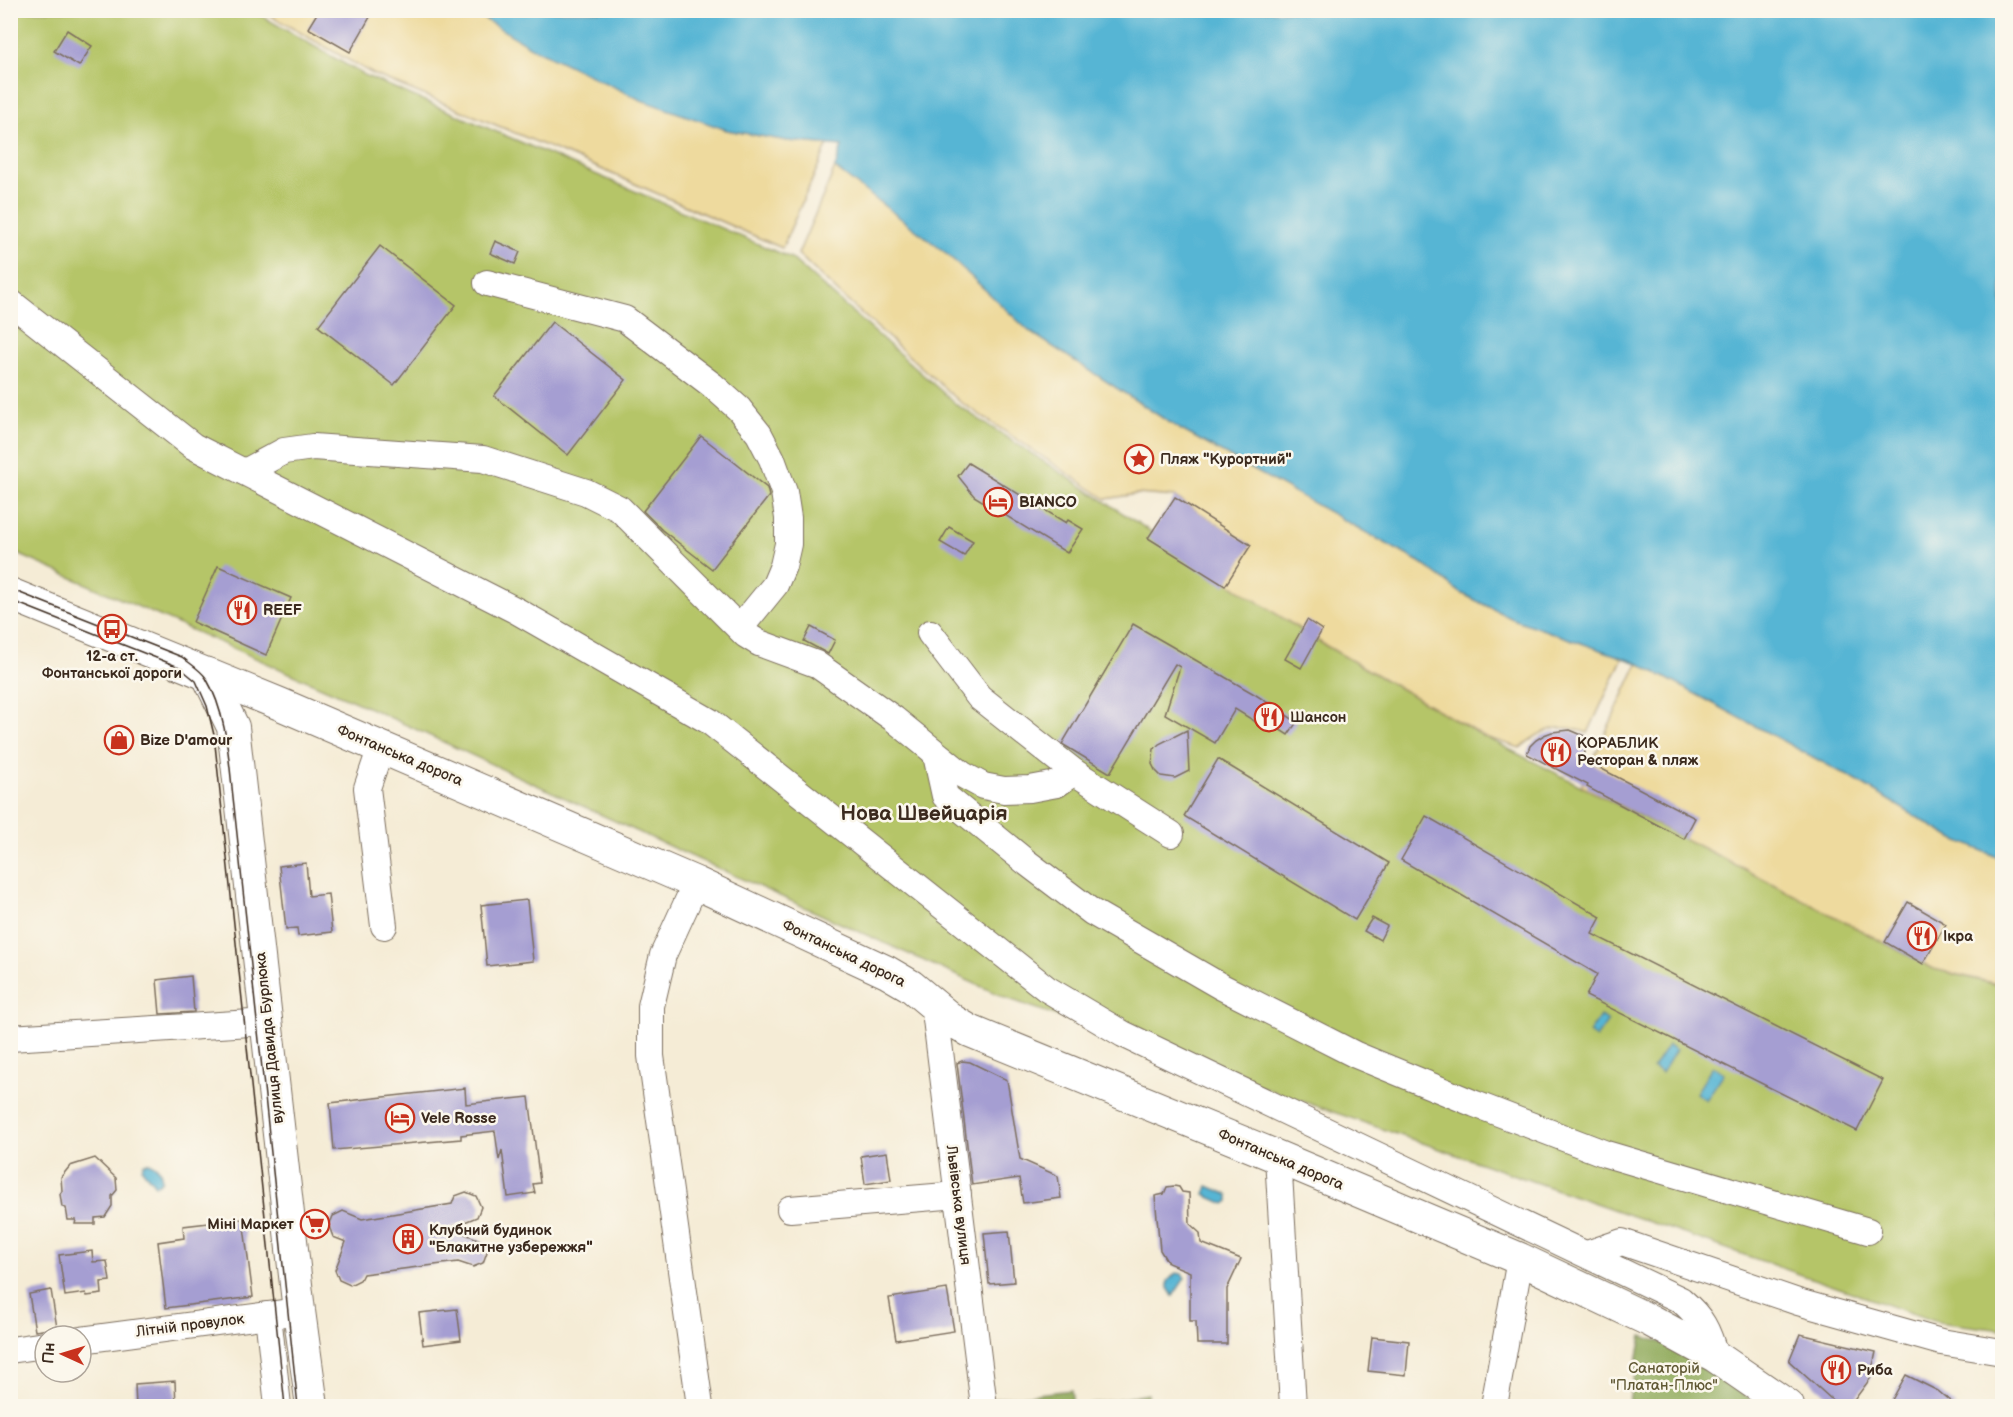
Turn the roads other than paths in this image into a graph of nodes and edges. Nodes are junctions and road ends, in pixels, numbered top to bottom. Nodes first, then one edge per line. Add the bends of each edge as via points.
1 (487, 283) dead end
2 (10, 302) edge
3 (245, 472) junction
4 (10, 594) edge
5 (740, 628) junction
6 (930, 633) dead end
7 (207, 674) junction
8 (280, 704) junction
9 (233, 727) junction
10 (381, 747) junction
11 (936, 755) junction
12 (1074, 772) junction
13 (1171, 834) dead end
14 (696, 883) junction
15 (384, 926) dead end
16 (934, 1003) junction
17 (267, 1022) junction
18 (10, 1038) edge
19 (1278, 1157) junction
20 (958, 1195) junction
21 (790, 1209) dead end
22 (1868, 1231) dead end
23 (1587, 1254) junction
24 (1520, 1259) junction
25 (1661, 1289) junction
26 (299, 1311) junction
27 (268, 1316) junction
28 (1651, 1321) junction
29 (93, 1338) edge
30 (33, 1347) edge
31 (10, 1350) edge
32 (2002, 1352) edge
33 (1715, 1356) junction
34 (278, 1407) edge
35 (312, 1407) edge
36 (700, 1407) edge
37 (984, 1407) edge
38 (1293, 1407) edge
39 (1494, 1407) edge
40 (1788, 1407) edge

1 - 5 street via 625,319 712,385 759,434 784,492 788,544 775,585
2 - 3 street via 193,446
3 - 5 street via 284,451 313,447 483,459 586,492 620,509
3 - 23 street via 517,611 709,722 1047,989 1114,1029
4 - 7 main road, Фонтанська дорога
5 - 11 street via 759,643 816,664 894,719
6 - 12 street via 979,697
7 - 8 main road, Фонтанська дорога
7 - 9 main road, вулиця Давида Бурлюка
8 - 9 main road via 242,718
8 - 10 main road, Фонтанська дорога
9 - 17 main road, вулиця Давида Бурлюка
10 - 14 main road, Фонтанська дорога
10 - 15 street via 367,788
11 - 12 street via 983,786 1004,790 1057,784
11 - 22 street via 945,796 1026,862 1092,912 1222,987 1356,1055 1595,1150
12 - 13 street
14 - 16 main road, Фонтанська дорога via 887,972
14 - 36 street via 663,955 651,1006 651,1056
16 - 19 main road, Фонтанська дорога via 970,1031
16 - 20 street, Львівська вулиця
17 - 18 street
17 - 26 main road, вулиця Давида Бурлюка
19 - 24 main road, Фонтанська дорога
19 - 38 street
20 - 21 street
20 - 37 street, Львівська вулиця
23 - 25 street
23 - 32 street via 1622,1242 1798,1302 1941,1342
24 - 28 main road, Фонтанська дорога
24 - 39 street
25 - 28 street via 1670,1298 1668,1314
25 - 33 street via 1698,1314
26 - 27 street, Літній провулок
26 - 35 main road, вулиця Давида Бурлюка
27 - 29 street, Літній провулок
27 - 34 street
28 - 33 main road, Фонтанська дорога
30 - 31 street
33 - 40 main road, Фонтанська дорога

